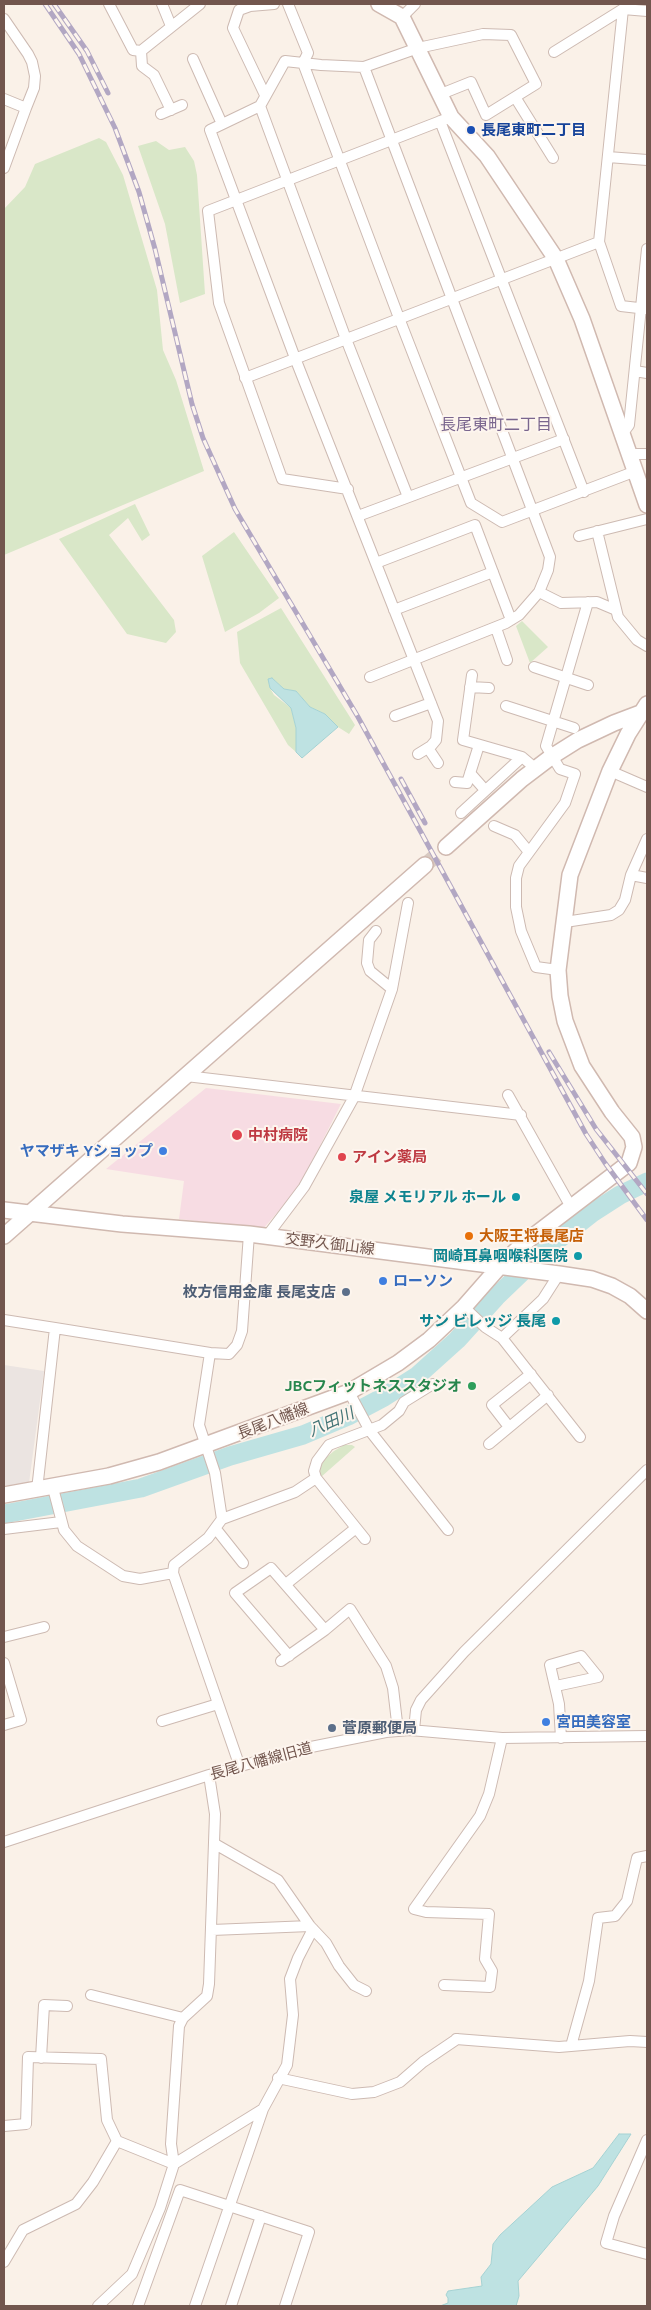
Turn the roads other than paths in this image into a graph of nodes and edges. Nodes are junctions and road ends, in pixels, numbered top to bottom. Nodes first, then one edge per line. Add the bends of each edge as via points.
1 (109, 4) edge
2 (162, 4) edge
3 (200, 4) edge
4 (274, 4) edge
5 (288, 4) edge
6 (379, 4) edge
7 (415, 4) edge
8 (623, 9) junction
9 (647, 11) edge
10 (402, 17) junction
11 (4, 19) edge
12 (171, 26) junction
13 (8, 31) edge
14 (418, 48) junction
15 (141, 51) junction
16 (554, 52) dead end
17 (193, 58) dead end
18 (302, 63) junction
19 (364, 67) junction
20 (441, 94) junction
21 (266, 96) junction
22 (515, 97) junction
23 (4, 99) edge
24 (182, 105) dead end
25 (260, 106) junction
26 (26, 108) junction
27 (171, 110) junction
28 (161, 114) dead end
29 (445, 119) junction
30 (222, 124) junction
31 (392, 140) junction
32 (608, 157) junction
33 (553, 158) dead end
34 (340, 160) junction
35 (647, 160) edge
36 (4, 168) edge
37 (288, 180) junction
38 (237, 200) junction
39 (599, 242) junction
40 (647, 248) edge
41 (556, 259) junction
42 (502, 279) junction
43 (451, 298) junction
44 (644, 308) edge
45 (399, 318) junction
46 (346, 339) junction
47 (295, 358) junction
48 (635, 371) junction
49 (647, 373) edge
50 (245, 378) junction
51 (623, 433) junction
52 (564, 439) junction
53 (631, 454) junction
54 (647, 454) edge
55 (512, 457) junction
56 (636, 471) junction
57 (462, 477) junction
58 (348, 489) junction
59 (584, 492) junction
60 (408, 497) junction
61 (647, 505) edge
62 (533, 511) junction
63 (358, 516) junction
64 (647, 520) edge
65 (597, 531) junction
66 (579, 536) dead end
67 (376, 563) junction
68 (492, 572) junction
69 (539, 592) junction
70 (588, 602) junction
71 (394, 610) junction
72 (616, 610) junction
73 (511, 620) junction
74 (496, 628) junction
75 (647, 646) edge
76 (414, 660) junction
77 (507, 660) dead end
78 (534, 668) dead end
79 (472, 675) dead end
80 (370, 676) dead end
81 (565, 678) junction
82 (588, 685) dead end
83 (470, 687) junction
84 (489, 688) dead end
85 (431, 703) junction
86 (506, 706) dead end
87 (646, 709) edge
88 (395, 716) dead end
89 (553, 721) junction
90 (574, 728) dead end
91 (478, 745) junction
92 (428, 748) junction
93 (418, 754) dead end
94 (522, 757) junction
95 (551, 757) junction
96 (438, 763) dead end
97 (535, 768) junction
98 (610, 771) junction
99 (470, 773) junction
100 (455, 782) dead end
101 (647, 787) edge
102 (485, 790) junction
103 (461, 813) dead end
104 (494, 826) dead end
105 (647, 840) edge
106 (446, 847) tunnel mouth
107 (529, 852) junction
108 (425, 865) tunnel mouth
109 (631, 875) junction
110 (647, 878) edge
111 (408, 904) dead end
112 (565, 922) junction
113 (376, 931) dead end
114 (558, 970) junction
115 (392, 989) junction
116 (186, 1076) junction
117 (508, 1095) dead end
118 (354, 1097) junction
119 (521, 1115) junction
120 (571, 1207) junction
121 (4, 1210) edge
122 (31, 1214) junction
123 (249, 1234) junction
124 (4, 1236) edge
125 (267, 1236) junction
126 (507, 1267) junction
127 (554, 1273) junction
128 (466, 1309) junction
129 (647, 1311) edge
130 (4, 1320) edge
131 (54, 1328) junction
132 (502, 1338) junction
133 (210, 1353) junction
134 (531, 1374) junction
135 (433, 1384) dead end
136 (349, 1392) junction
137 (548, 1395) junction
138 (509, 1427) junction
139 (370, 1431) junction
140 (580, 1437) dead end
141 (489, 1444) dead end
142 (208, 1449) junction
143 (647, 1470) edge
144 (316, 1478) junction
145 (37, 1490) junction
146 (54, 1492) junction
147 (4, 1495) edge
148 (61, 1520) junction
149 (222, 1520) junction
150 (356, 1528) junction
151 (4, 1529) edge
152 (216, 1529) junction
153 (448, 1530) dead end
154 (365, 1539) dead end
155 (244, 1563) dead end
156 (173, 1573) junction
157 (286, 1584) junction
158 (44, 1627) dead end
159 (325, 1630) junction
160 (4, 1637) edge
161 (4, 1663) edge
162 (556, 1686) dead end
163 (218, 1704) junction
164 (162, 1721) dead end
165 (4, 1724) edge
166 (414, 1730) junction
167 (398, 1731) junction
168 (647, 1736) edge
169 (502, 1738) junction
170 (561, 1738) junction
171 (240, 1768) junction
172 (210, 1775) junction
173 (4, 1842) edge
174 (215, 1844) junction
175 (647, 1856) edge
176 (311, 1928) junction
177 (212, 1930) junction
178 (444, 1985) dead end
179 (366, 1991) dead end
180 (91, 1995) dead end
181 (68, 2006) dead end
182 (183, 2018) junction
183 (647, 2042) edge
184 (571, 2046) junction
185 (41, 2058) junction
186 (278, 2078) junction
187 (263, 2109) junction
188 (4, 2126) edge
189 (647, 2140) edge
190 (118, 2141) junction
191 (174, 2164) junction
192 (231, 2206) junction
193 (261, 2216) junction
194 (647, 2254) edge
195 (4, 2262) edge
196 (98, 2306) edge
197 (138, 2306) edge
198 (195, 2306) edge
199 (232, 2306) edge
200 (284, 2306) edge

1 - 15 street via 133,50
2 - 12 street
3 - 12 street
4 - 21 street via 239,10 233,28
5 - 18 street via 308,53
6 - 10 street
7 - 10 street
8 - 9 street
8 - 16 street
8 - 32 street
10 - 14 street
11 - 13 street
12 - 15 street
13 - 26 street via 32,62 34,88
14 - 19 street
14 - 20 street
14 - 22 street via 483,34 511,36 536,84
15 - 27 street via 142,66 154,74
17 - 30 street
18 - 19 street
18 - 21 street via 285,61
18 - 34 street
19 - 31 street
20 - 22 street via 471,82 486,115
20 - 29 street
21 - 25 street
22 - 33 street
23 - 26 street
24 - 27 street
25 - 30 street
25 - 37 street
26 - 36 street
27 - 28 street
29 - 31 street
29 - 41 street via 487,156
29 - 42 street
30 - 38 street via 210,130
31 - 34 street
31 - 43 street
32 - 35 street
32 - 39 street
34 - 37 street
34 - 45 street
37 - 38 street
37 - 46 street
38 - 47 street
38 - 50 street via 208,211 219,303
39 - 41 street
39 - 44 street via 620,306
40 - 44 street
41 - 42 street
41 - 51 street via 582,319
42 - 43 street
42 - 52 street
43 - 45 street
43 - 55 street
44 - 48 street
45 - 46 street
45 - 57 street
46 - 47 street
46 - 60 street
47 - 50 street
47 - 58 street
48 - 49 street
48 - 51 street via 629,425
50 - 58 street via 282,479
51 - 53 street
52 - 55 street
52 - 59 street
53 - 54 street
53 - 56 street
55 - 57 street
55 - 62 street
56 - 59 street
56 - 61 street
57 - 60 street
57 - 62 street via 471,503 502,522
58 - 63 street
59 - 62 street
60 - 63 street
62 - 69 street via 550,557
63 - 67 street
64 - 65 street
65 - 66 street
65 - 72 street
67 - 68 street via 475,525
67 - 71 street
68 - 71 street
68 - 73 street
69 - 70 street via 561,603
69 - 73 street
70 - 72 street
70 - 81 street
71 - 76 street
72 - 75 street via 637,640
73 - 74 street
74 - 76 street
74 - 77 street
76 - 80 street
76 - 85 street
78 - 81 street
79 - 83 street
81 - 82 street
81 - 89 street
83 - 84 street
83 - 91 street via 462,740
85 - 88 street
85 - 92 street via 438,721 436,740
86 - 89 street
87 - 95 street via 578,740
87 - 98 street, 長尾八幡線 via 628,734
89 - 90 street
89 - 95 street via 546,746
91 - 94 street
91 - 99 street
92 - 93 street
92 - 96 street
94 - 97 street
94 - 102 street
95 - 97 street
95 - 107 street via 560,769 575,774 565,803
97 - 106 street
98 - 101 street
98 - 112 street, 長尾八幡線 via 570,875
99 - 100 street via 467,783
99 - 102 street
102 - 103 street
104 - 107 street via 515,835
105 - 109 street
107 - 114 street via 518,866 516,878 516,907 521,931 536,967
108 - 116 street
109 - 110 street
109 - 112 street via 619,910 611,915
111 - 115 street
112 - 114 street, 長尾八幡線
113 - 115 street via 369,940 366,963 370,971
114 - 120 street, 長尾八幡線 via 560,996 572,1044 582,1066 632,1137 634,1147 629,1162
115 - 118 street
116 - 118 street
116 - 122 street
117 - 119 street
118 - 119 street
118 - 125 street via 304,1187
119 - 120 street
120 - 126 street, 長尾八幡線 via 523,1244
121 - 122 street, 交野久御山線
122 - 123 street, 交野久御山線
122 - 124 street
123 - 125 street, 交野久御山線
123 - 133 street via 242,1331 237,1345 229,1354
125 - 126 street, 交野久御山線
126 - 127 street, 交野久御山線
126 - 128 street, 長尾八幡線
127 - 129 street, 交野久御山線 via 612,1286
127 - 132 street via 543,1299
128 - 132 street
128 - 136 street, 長尾八幡線 via 398,1364
130 - 131 street
131 - 133 street
131 - 145 street
132 - 134 street
133 - 142 street via 199,1425
134 - 137 street
134 - 138 street via 492,1406
135 - 139 street via 404,1402 399,1411
136 - 139 street
136 - 142 street, 長尾八幡線
137 - 138 street
137 - 140 street
138 - 141 street
139 - 144 street via 329,1445 317,1461
139 - 153 street
142 - 146 street, 長尾八幡線
142 - 149 street
143 - 166 street via 468,1648 421,1700 416,1710
144 - 149 street via 295,1492
144 - 150 street
145 - 146 street, 長尾八幡線
145 - 147 street, 長尾八幡線
146 - 148 street
148 - 151 street
148 - 156 street via 64,1530 77,1546 123,1576 140,1579
149 - 152 street
150 - 154 street
150 - 157 street
152 - 155 street
152 - 156 street via 174,1565
156 - 163 street
157 - 159 street
157 - 159 street via 271,1568 234,1593 285,1658
158 - 160 street
159 - 167 street via 350,1609 386,1666 393,1688
161 - 165 street via 21,1720
162 - 170 street
163 - 164 street
163 - 171 street
166 - 167 street, 長尾八幡線旧道
166 - 169 street, 長尾八幡線旧道
167 - 171 street, 長尾八幡線旧道 via 301,1749
168 - 170 street, 長尾八幡線旧道
169 - 170 street, 長尾八幡線旧道
169 - 178 street via 489,1794 480,1816 414,1908 426,1912 489,1914 485,1959 492,1971 490,1988
171 - 172 street, 長尾八幡線旧道
172 - 173 street, 長尾八幡線旧道
172 - 174 street
174 - 176 street via 278,1880
174 - 177 street
175 - 184 street via 638,1858 627,1901 615,1916 598,1918 589,1980
176 - 177 street
176 - 179 street via 326,1943 354,1985
176 - 186 street via 290,1980 293,2015 289,2048 286,2065
177 - 182 street via 207,1996
180 - 182 street
181 - 185 street via 44,2005
182 - 191 street via 179,2026 171,2144
183 - 184 street via 630,2040
184 - 186 street via 457,2039 400,2082 374,2092 352,2094
185 - 188 street via 28,2057 26,2124
185 - 190 street via 101,2060 107,2120
186 - 187 street
187 - 191 street
187 - 192 street
189 - 194 street via 614,2216 606,2243
190 - 191 street
190 - 195 street via 76,2204 23,2230
191 - 196 street via 160,2208 132,2274
192 - 193 street
192 - 197 street via 180,2190
192 - 198 street
193 - 199 street
193 - 200 street via 309,2232

